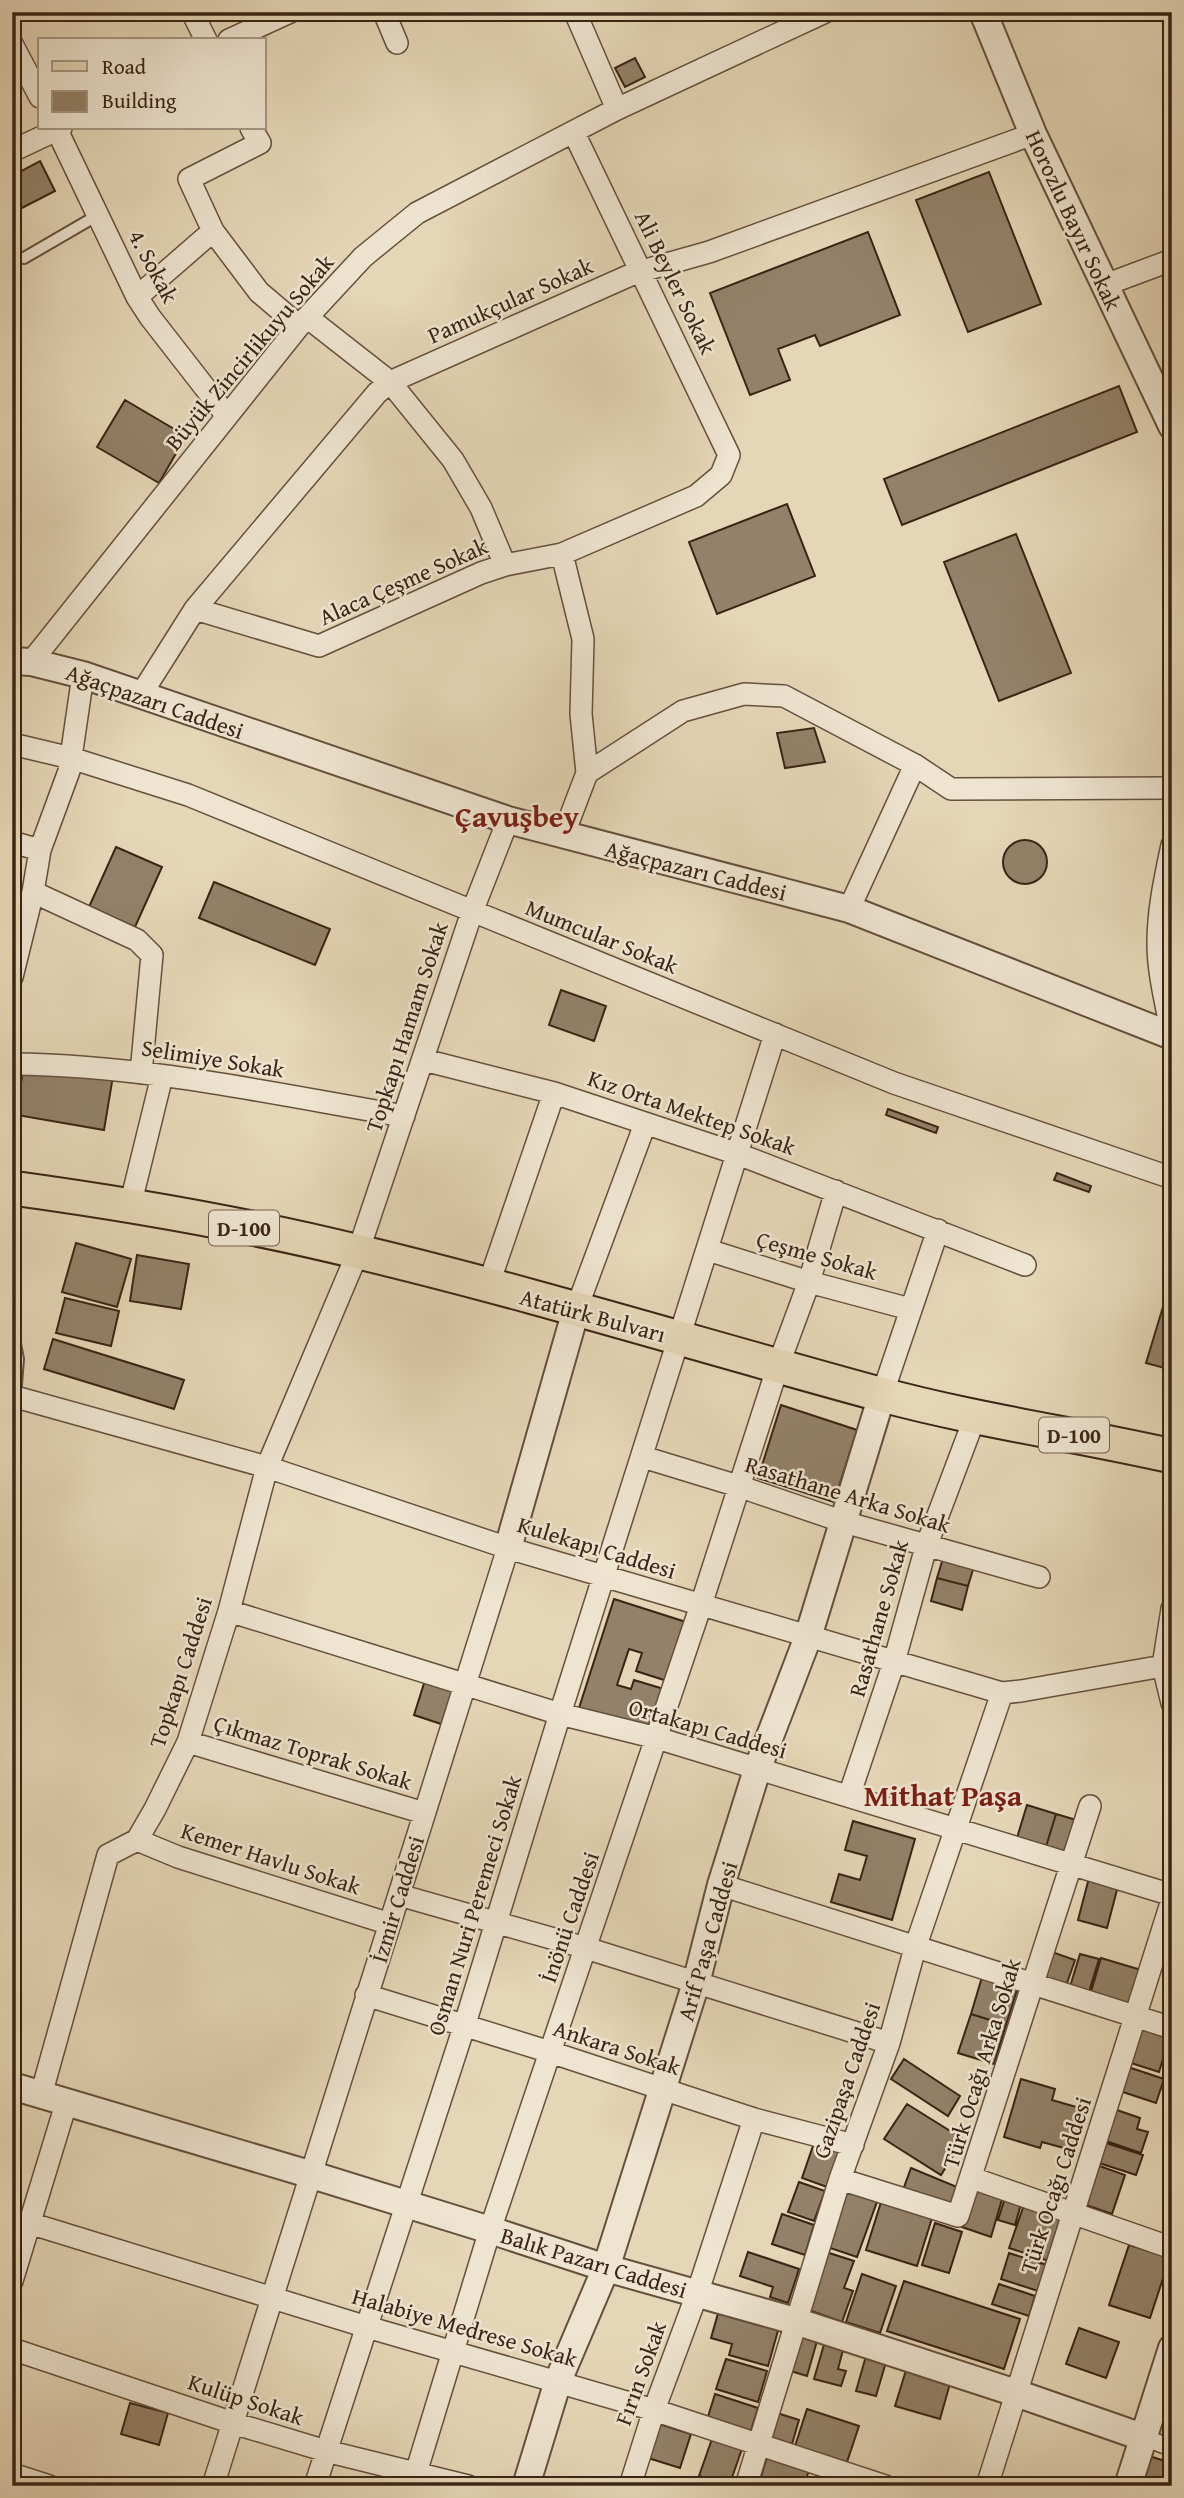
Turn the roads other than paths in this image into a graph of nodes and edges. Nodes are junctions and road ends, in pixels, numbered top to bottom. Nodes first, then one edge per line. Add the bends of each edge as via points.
1 (192, 12) edge
2 (290, 12) edge
3 (384, 12) edge
4 (575, 12) edge
5 (825, 12) edge
6 (983, 12) edge
7 (205, 38) edge
8 (233, 38) edge
9 (397, 43) dead end
10 (12, 44) edge
11 (38, 93) edge
12 (617, 109) junction
13 (54, 130) edge
14 (59, 130) edge
15 (252, 130) edge
16 (574, 133) junction
17 (1032, 134) junction
18 (12, 151) edge
19 (98, 215) junction
20 (213, 231) junction
21 (24, 258) dead end
22 (1172, 260) edge
23 (643, 270) junction
24 (1105, 285) junction
25 (137, 297) junction
26 (303, 321) junction
27 (390, 382) junction
28 (1165, 395) edge
29 (227, 416) junction
30 (1172, 426) edge
31 (729, 455) joint
32 (562, 554) junction
33 (505, 565) junction
34 (195, 609) junction
35 (22, 662) edge
36 (83, 675) junction
37 (140, 696) junction
38 (12, 744) edge
39 (71, 758) junction
40 (915, 765) junction
41 (587, 773) junction
42 (1172, 788) edge
43 (508, 820) junction
44 (562, 836) junction
45 (12, 842) edge
46 (1172, 845) edge
47 (40, 850) junction
48 (33, 892) junction
49 (849, 909) junction
50 (472, 912) junction
51 (12, 977) edge
52 (775, 1034) junction
53 (1172, 1036) edge
54 (424, 1060) junction
55 (12, 1064) edge
56 (141, 1073) junction
57 (162, 1076) junction
58 (554, 1093) junction
59 (404, 1116) junction
60 (645, 1124) junction
61 (738, 1154) junction
62 (1172, 1178) edge
63 (12, 1188) edge
64 (836, 1191) junction
65 (130, 1206) junction
66 (938, 1230) junction
67 (708, 1250) junction
68 (358, 1252) junction
69 (1026, 1265) dead end
70 (809, 1282) junction
71 (488, 1286) junction
72 (910, 1309) junction
73 (576, 1310) junction
74 (12, 1329) edge
75 (679, 1339) junction
76 (778, 1366) junction
77 (882, 1395) junction
78 (13, 1400) edge
79 (975, 1416) junction
80 (1172, 1456) edge
81 (643, 1458) junction
82 (267, 1467) junction
83 (738, 1486) junction
84 (844, 1522) junction
85 (926, 1546) junction
86 (508, 1548) junction
87 (604, 1577) junction
88 (1039, 1577) dead end
89 (701, 1605) junction
90 (1172, 1609) edge
91 (229, 1611) junction
92 (808, 1637) junction
93 (894, 1662) junction
94 (1167, 1664) edge
95 (466, 1683) junction
96 (1002, 1693) junction
97 (1172, 1703) edge
98 (560, 1714) junction
99 (656, 1738) junction
100 (188, 1742) junction
101 (757, 1770) junction
102 (849, 1796) junction
103 (1090, 1806) dead end
104 (424, 1813) junction
105 (956, 1830) junction
106 (137, 1840) junction
107 (1072, 1863) junction
108 (721, 1885) junction
109 (399, 1895) junction
110 (1172, 1897) edge
111 (496, 1922) junction
112 (390, 1924) junction
113 (586, 1948) junction
114 (915, 1948) junction
115 (696, 1983) junction
116 (1032, 1983) junction
117 (366, 1995) junction
118 (1136, 2018) junction
119 (464, 2026) junction
120 (1172, 2028) edge
121 (889, 2043) junction
122 (550, 2052) junction
123 (12, 2087) edge
124 (664, 2089) junction
125 (41, 2095) junction
126 (66, 2104) junction
127 (754, 2119) junction
128 (853, 2145) junction
129 (309, 2174) junction
130 (972, 2178) junction
131 (840, 2179) junction
132 (406, 2204) junction
133 (1073, 2214) junction
134 (29, 2223) junction
135 (491, 2230) junction
136 (1172, 2248) edge
137 (606, 2269) junction
138 (12, 2281) edge
139 (697, 2294) junction
140 (272, 2297) junction
141 (795, 2321) junction
142 (368, 2327) junction
143 (1172, 2348) edge
144 (12, 2349) edge
145 (452, 2351) junction
146 (558, 2381) junction
147 (1016, 2393) junction
148 (654, 2410) junction
149 (233, 2423) junction
150 (1145, 2438) junction
151 (758, 2444) junction
152 (1172, 2448) edge
153 (326, 2451) junction
154 (12, 2474) edge
155 (414, 2479) edge
156 (49, 2486) edge
157 (213, 2486) edge
158 (315, 2486) edge
159 (468, 2486) edge
160 (526, 2486) edge
161 (629, 2486) edge
162 (746, 2486) edge
163 (885, 2486) edge
164 (987, 2486) edge
165 (1128, 2486) edge

1 - 7 street
2 - 8 street
3 - 9 street
4 - 12 street
5 - 12 street, Büyük Zincirlikuyu Sokak
6 - 17 street, Horozlu Bayır Sokak
10 - 11 street
12 - 16 street, Büyük Zincirlikuyu Sokak
13 - 18 street
14 - 19 street, 4. Sokak
15 - 20 street via 260,143 189,179
16 - 23 street, Ali Beyler Sokak
16 - 26 street, Büyük Zincirlikuyu Sokak via 417,213 363,257
17 - 23 street, Pamukçular Sokak via 709,252
17 - 24 street, Horozlu Bayır Sokak
19 - 21 lane
19 - 25 street, 4. Sokak
20 - 25 street
20 - 26 street via 259,292
22 - 24 street
23 - 27 street, Pamukçular Sokak
23 - 31 street, Ali Beyler Sokak
24 - 28 street, Horozlu Bayır Sokak
25 - 29 street, 4. Sokak
26 - 27 street
26 - 29 street, Büyük Zincirlikuyu Sokak
27 - 33 street via 453,460 481,508
27 - 34 street, Pamukçular Sokak
28 - 30 street, Horozlu Bayır Sokak
29 - 35 street, Büyük Zincirlikuyu Sokak
31 - 32 street, Alaca Çeşme Sokak via 721,475 696,495
32 - 33 street, Alaca Çeşme Sokak
32 - 41 street via 583,639 581,714
33 - 34 street, Alaca Çeşme Sokak via 319,646
34 - 37 street, Pamukçular Sokak
35 - 36 street, Ağaçpazarı Caddesi
36 - 37 street, Ağaçpazarı Caddesi
36 - 39 street
37 - 43 street, Ağaçpazarı Caddesi
38 - 39 street, Mumcular Sokak
39 - 47 street
39 - 50 street, Mumcular Sokak via 188,795
40 - 41 street via 784,696 744,694 682,710
40 - 42 street via 951,789
40 - 49 street
41 - 44 street
43 - 44 street, Ağaçpazarı Caddesi
43 - 50 street, Topkapı Hamam Sokak
44 - 49 street, Ağaçpazarı Caddesi
45 - 47 street
46 - 53 street via 1158,944
47 - 48 street
48 - 51 street
48 - 56 street via 137,940 152,955
49 - 53 street, Ağaçpazarı Caddesi
50 - 52 street, Mumcular Sokak
50 - 54 street, Topkapı Hamam Sokak
52 - 61 street, Osman Nuri Peremeci Sokak
52 - 62 street, Mumcular Sokak via 894,1083
54 - 58 street, Kız Orta Mektep Sokak
54 - 59 street, Topkapı Hamam Sokak
55 - 56 street, Selimiye Sokak
56 - 57 street, Selimiye Sokak
57 - 59 street, Selimiye Sokak
57 - 65 street
58 - 60 street, Kız Orta Mektep Sokak
58 - 71 street
59 - 68 street, Topkapı Hamam Sokak
60 - 61 street, Kız Orta Mektep Sokak
60 - 73 street
61 - 64 street, Kız Orta Mektep Sokak
61 - 67 street, Osman Nuri Peremeci Sokak
63 - 65 main road, Atatürk Bulvarı / D-100
64 - 66 street, Kız Orta Mektep Sokak
64 - 70 street, İnönü Caddesi
65 - 68 main road, Atatürk Bulvarı / D-100
66 - 69 street, Kız Orta Mektep Sokak
66 - 72 street
67 - 70 street, Çeşme Sokak
67 - 75 street, Osman Nuri Peremeci Sokak
68 - 71 main road, Atatürk Bulvarı / D-100
68 - 82 street, Topkapı Caddesi
70 - 72 street, Çeşme Sokak
70 - 76 street, İnönü Caddesi
71 - 73 main road, Atatürk Bulvarı / D-100
72 - 77 street
73 - 75 main road, Atatürk Bulvarı / D-100
73 - 86 street, İzmir Caddesi
74 - 78 lane via 18,1359
75 - 76 main road, Atatürk Bulvarı / D-100
75 - 81 street, Osman Nuri Peremeci Sokak
76 - 77 main road, Atatürk Bulvarı / D-100
76 - 83 street, İnönü Caddesi
77 - 79 main road, Atatürk Bulvarı / D-100
77 - 84 street, Arif Paşa Caddesi
78 - 82 street, Kulekapı Caddesi
79 - 80 main road, Atatürk Bulvarı / D-100
79 - 85 street, Rasathane Sokak
81 - 83 street, Rasathane Arka Sokak
81 - 87 street, Osman Nuri Peremeci Sokak
82 - 86 street, Kulekapı Caddesi
82 - 91 street, Topkapı Caddesi
83 - 84 street, Rasathane Arka Sokak
83 - 89 street, İnönü Caddesi
84 - 85 street, Rasathane Arka Sokak
84 - 92 street, Arif Paşa Caddesi
85 - 88 street, Rasathane Arka Sokak
85 - 93 street, Rasathane Sokak
86 - 87 street, Kulekapı Caddesi
86 - 95 street, İzmir Caddesi
87 - 89 street, Kulekapı Caddesi
87 - 98 street, Osman Nuri Peremeci Sokak
89 - 92 street, Kulekapı Caddesi
89 - 99 street, İnönü Caddesi
90 - 94 street
91 - 95 street, Ortakapı Caddesi
91 - 100 street, Topkapı Caddesi
92 - 93 street, Kulekapı Caddesi
92 - 101 street, Arif Paşa Caddesi
93 - 96 street, Kulekapı Caddesi
93 - 102 street, Rasathane Sokak
94 - 96 street, Kulekapı Caddesi
94 - 97 street
95 - 98 street, Ortakapı Caddesi
95 - 104 street, İzmir Caddesi
96 - 105 street, Gazipaşa Caddesi
98 - 99 street, Ortakapı Caddesi
98 - 111 street, Osman Nuri Peremeci Sokak
99 - 101 street, Ortakapı Caddesi
99 - 113 street, İnönü Caddesi
100 - 104 street, Çıkmaz Toprak Sokak
100 - 106 street, Topkapı Caddesi
101 - 102 street, Ortakapı Caddesi
101 - 108 street, Arif Paşa Caddesi
102 - 105 street, Ortakapı Caddesi
103 - 107 street, Türk Ocağı Arka Sokak
104 - 109 street, İzmir Caddesi
105 - 107 street, Ortakapı Caddesi
105 - 114 street, Gazipaşa Caddesi
106 - 112 street, Kemer Havlu Sokak
106 - 125 street, Topkapı Caddesi via 108,1855
107 - 110 street, Ortakapı Caddesi
107 - 116 street, Türk Ocağı Arka Sokak
108 - 114 street
108 - 115 street, Arif Paşa Caddesi
109 - 111 street
109 - 112 street, İzmir Caddesi
110 - 118 street, Türk Ocağı Caddesi
111 - 113 street
111 - 119 street, Osman Nuri Peremeci Sokak
112 - 117 street, İzmir Caddesi
113 - 115 street
113 - 122 street, İnönü Caddesi
114 - 116 street
114 - 121 street, Gazipaşa Caddesi
115 - 121 street
115 - 124 street, Arif Paşa Caddesi
116 - 118 street
116 - 130 street, Türk Ocağı Arka Sokak
117 - 119 street, Ankara Sokak
117 - 129 street, İzmir Caddesi
118 - 120 street
118 - 133 street, Türk Ocağı Caddesi
119 - 122 street, Ankara Sokak
119 - 132 street, Osman Nuri Peremeci Sokak
121 - 128 street, Gazipaşa Caddesi
122 - 124 street, Ankara Sokak
122 - 135 street, İnönü Caddesi
123 - 125 street, Balık Pazarı Caddesi
124 - 127 street, Ankara Sokak
124 - 137 street, Arif Paşa Caddesi
125 - 126 street, Balık Pazarı Caddesi
126 - 129 street, Balık Pazarı Caddesi
126 - 134 street
127 - 128 street, Ankara Sokak
127 - 139 street, Fırın Sokak
128 - 131 street, Gazipaşa Caddesi
129 - 132 street, Balık Pazarı Caddesi
129 - 140 street, İzmir Caddesi
130 - 131 street, Türk Ocağı Arka Sokak via 958,2216
130 - 133 street
131 - 141 street, Gazipaşa Caddesi
132 - 135 street, Balık Pazarı Caddesi
132 - 142 street, Osman Nuri Peremeci Sokak
133 - 136 street
133 - 147 street, Türk Ocağı Caddesi
134 - 138 street
134 - 140 street, Halabiye Medrese Sokak
135 - 137 street, Balık Pazarı Caddesi
135 - 145 street, İnönü Caddesi
137 - 139 street, Balık Pazarı Caddesi
137 - 146 street, Arif Paşa Caddesi
139 - 141 street, Balık Pazarı Caddesi
139 - 148 street, Fırın Sokak
140 - 142 street, Halabiye Medrese Sokak
140 - 149 street, İzmir Caddesi
141 - 147 street, Balık Pazarı Caddesi
141 - 151 street, Gazipaşa Caddesi
142 - 145 street, Halabiye Medrese Sokak
142 - 153 street, Osman Nuri Peremeci Sokak
143 - 150 street
144 - 149 street, Kulüp Sokak
145 - 146 street, Halabiye Medrese Sokak
145 - 155 street, İnönü Caddesi
146 - 148 street, Halabiye Medrese Sokak
146 - 160 street, Arif Paşa Caddesi
147 - 150 street, Balık Pazarı Caddesi
147 - 164 street, Türk Ocağı Caddesi
148 - 151 street, Halabiye Medrese Sokak
148 - 161 street, Fırın Sokak
149 - 153 street, Kulüp Sokak
149 - 157 street, İzmir Caddesi
150 - 152 street, Balık Pazarı Caddesi
150 - 165 street
151 - 162 street, Gazipaşa Caddesi
151 - 163 street, Halabiye Medrese Sokak
153 - 155 street, Kulüp Sokak
153 - 158 street, Osman Nuri Peremeci Sokak
154 - 156 street
155 - 159 street, Kulüp Sokak

